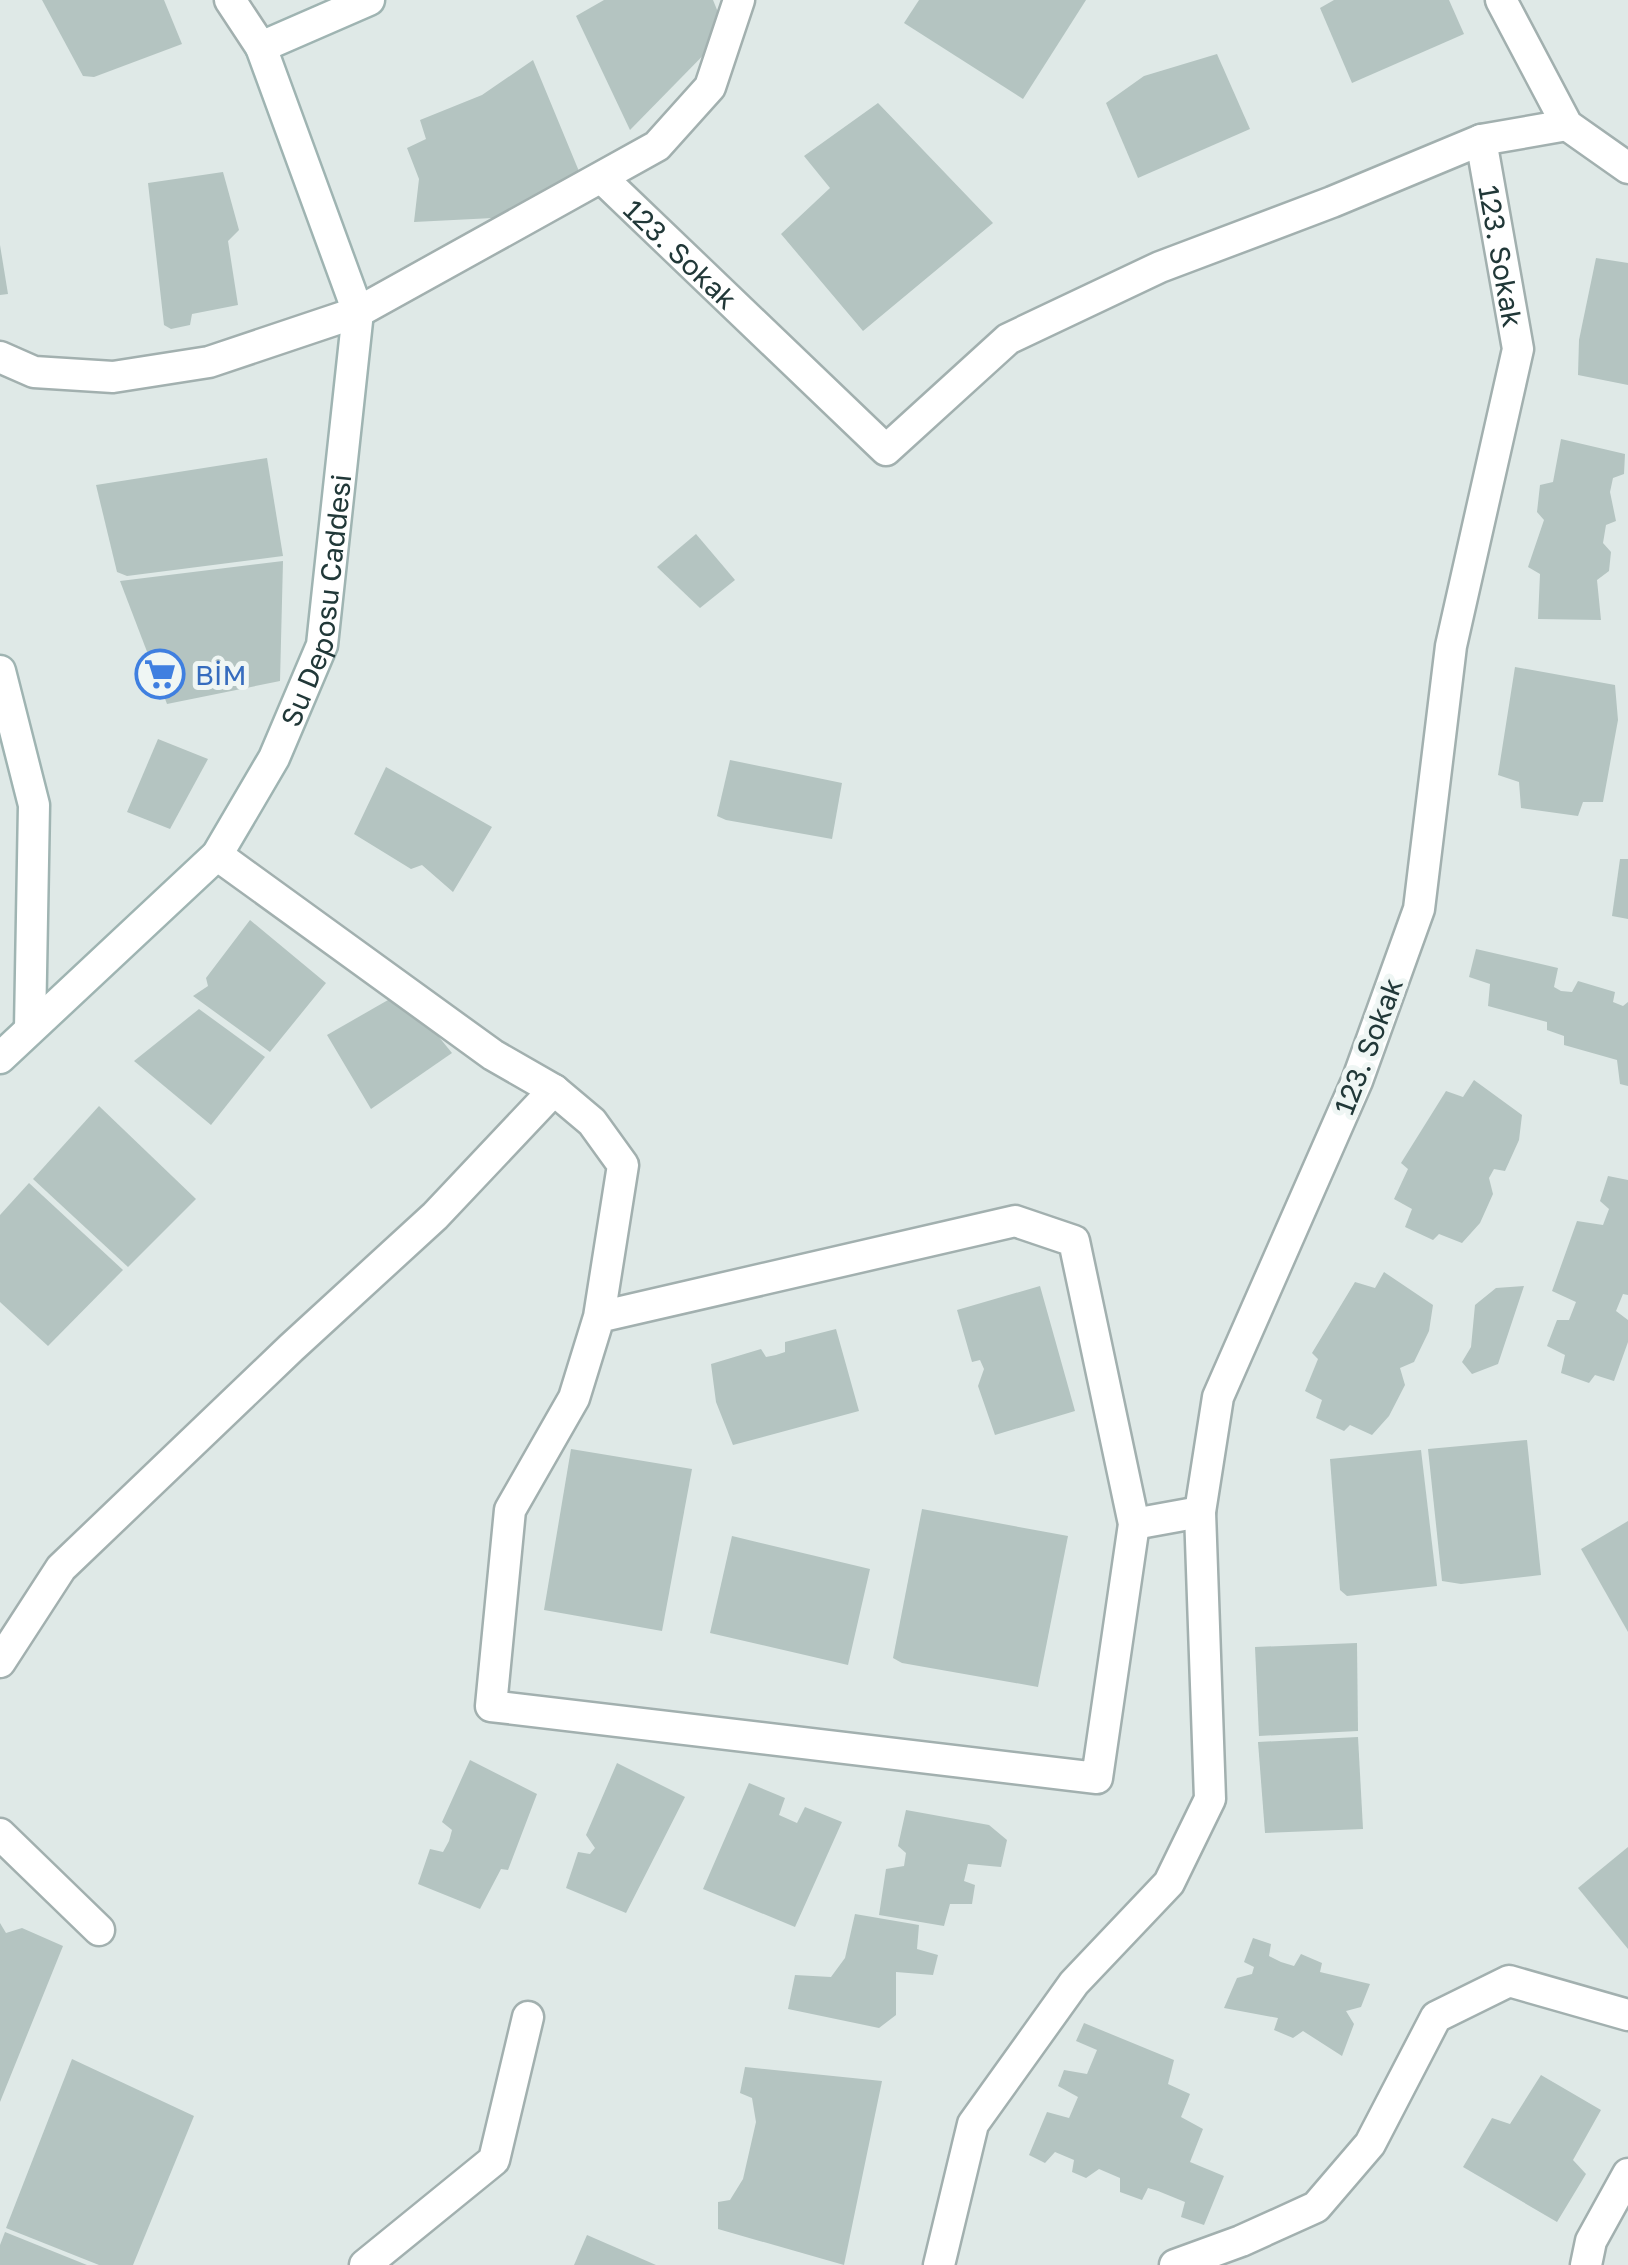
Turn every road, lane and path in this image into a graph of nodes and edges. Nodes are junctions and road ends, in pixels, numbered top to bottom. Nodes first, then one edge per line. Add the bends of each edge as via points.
1 (230, 0) edge
2 (369, 0) edge
3 (739, 0) edge
4 (1501, 0) edge
5 (260, 47) junction
6 (1567, 125) junction
7 (1481, 140) junction
8 (1628, 168) edge
9 (603, 178) junction
10 (358, 312) junction
11 (0, 357) edge
12 (0, 671) edge
13 (217, 854) junction
14 (30, 1029) junction
15 (0, 1058) edge
16 (554, 1090) junction
17 (599, 1317) junction
18 (1200, 1512) junction
19 (1134, 1524) junction
20 (0, 1662) edge
21 (0, 1834) edge
22 (100, 1930) dead end
23 (1628, 2016) edge
24 (528, 2017) dead end
25 (1628, 2174) edge
26 (365, 2265) edge
27 (939, 2265) edge
28 (1174, 2265) edge
29 (1586, 2265) edge

1 - 5 street, Su Deposu Caddesi
2 - 5 street
3 - 9 street via 710,87 657,146
4 - 6 street
5 - 10 street, Su Deposu Caddesi
6 - 7 street
6 - 8 street
7 - 9 street, 123. Sokak via 1160,267 1008,339 886,450
7 - 18 street, 123. Sokak via 1518,350 1451,646 1419,910 1357,1082 1218,1397
9 - 10 street
10 - 11 street via 209,362 113,377 34,372
10 - 13 street, Su Deposu Caddesi via 322,645 274,758
12 - 14 street via 34,805
13 - 14 street, Su Deposu Caddesi
13 - 16 street via 492,1055
14 - 15 street, Su Deposu Caddesi
16 - 17 street via 592,1122 623,1165
16 - 20 street via 435,1216 61,1568
17 - 19 street via 1016,1221 1074,1241
17 - 19 street via 574,1398 510,1510 491,1706 1097,1778
18 - 19 street
18 - 27 street, 123. Sokak via 1210,1799 1169,1883 1074,1983 974,2124
21 - 22 street
23 - 28 street via 1509,1981 1436,2017 1370,2144 1316,2206
24 - 26 street via 494,2160
25 - 29 street via 1591,2242

